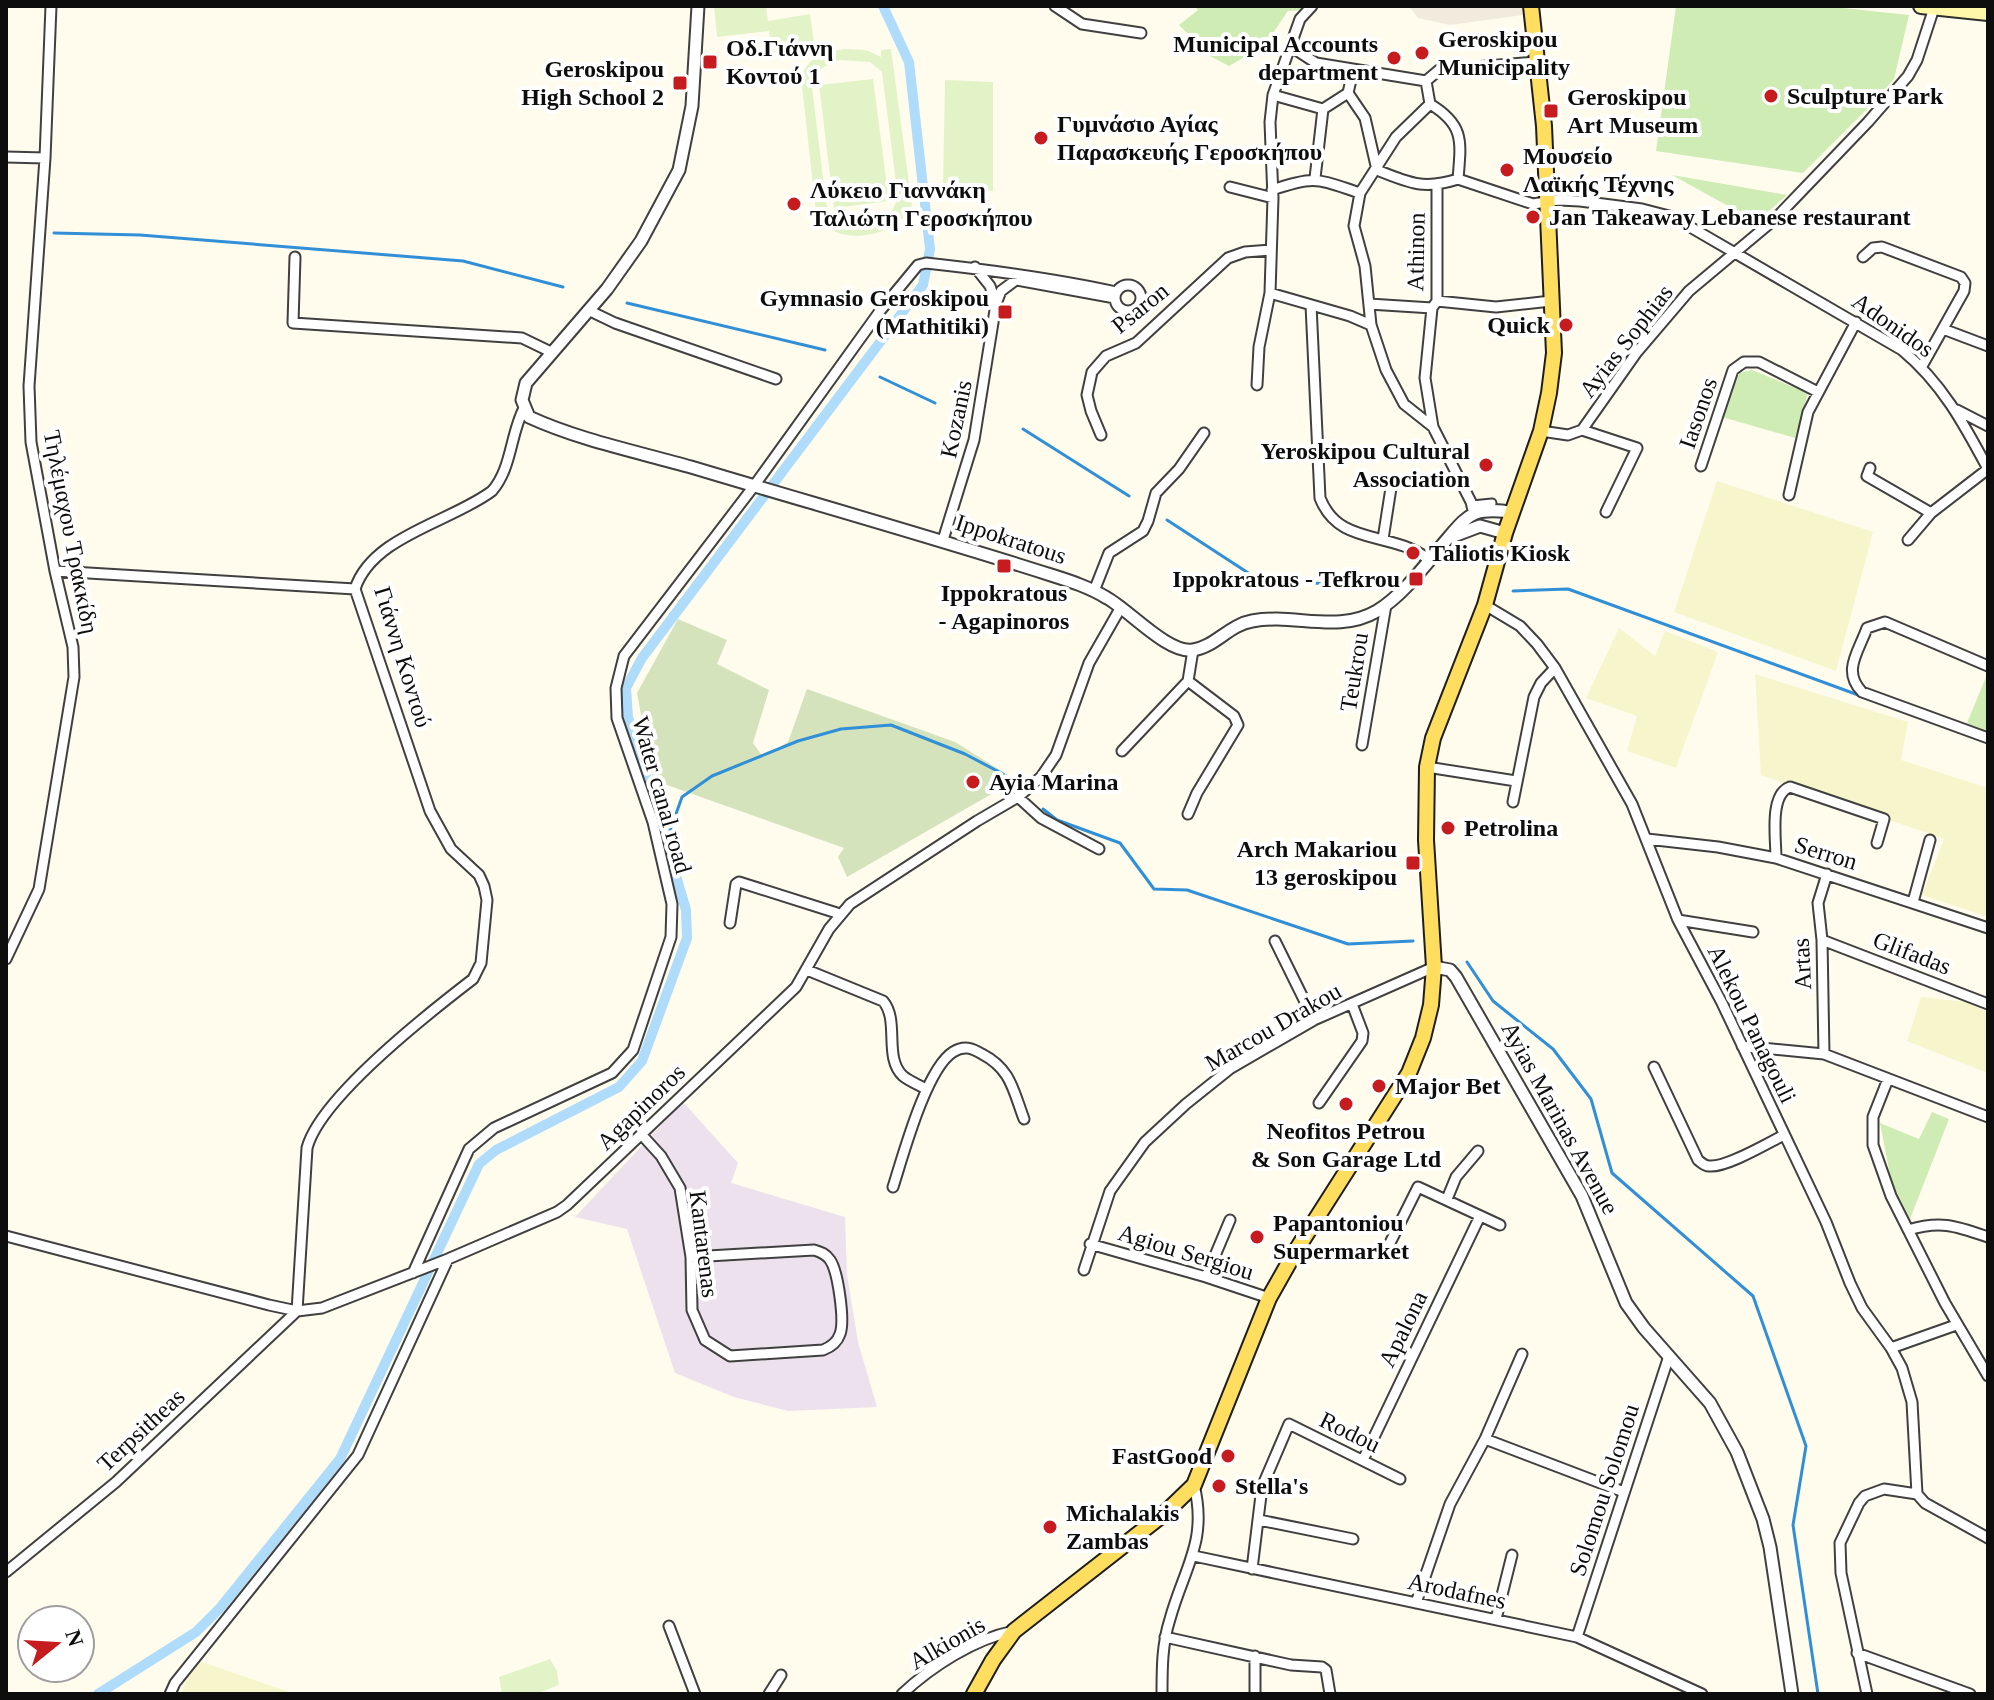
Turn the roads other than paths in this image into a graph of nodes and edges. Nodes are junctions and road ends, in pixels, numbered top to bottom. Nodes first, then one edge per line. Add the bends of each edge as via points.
1 (51, 6) edge
2 (698, 6) edge
3 (1055, 6) edge
4 (1312, 6) edge
5 (1531, 6) edge
6 (1928, 7) edge
7 (1983, 10) edge
8 (1141, 33) dead end
9 (1290, 46) junction
10 (1536, 62) junction
11 (1353, 71) junction
12 (1426, 81) junction
13 (1348, 93) junction
14 (1273, 95) junction
15 (1430, 104) junction
16 (1323, 109) junction
17 (6, 157) edge
18 (45, 158) junction
19 (1377, 170) junction
20 (1315, 178) junction
21 (1458, 179) junction
22 (1795, 181) dead end
23 (1809, 183) junction
24 (1437, 186) junction
25 (1230, 187) dead end
26 (1360, 193) junction
27 (1272, 194) junction
28 (1548, 202) junction
29 (1271, 250) junction
30 (1736, 253) junction
31 (295, 257) dead end
32 (1863, 257) dead end
33 (975, 267) junction
34 (1270, 293) junction
35 (1551, 301) junction
36 (996, 304) junction
37 (1369, 304) junction
38 (1311, 305) junction
39 (1435, 305) junction
40 (588, 310) junction
41 (1856, 322) junction
42 (1371, 325) junction
43 (1943, 329) junction
44 (1988, 346) edge
45 (551, 352) junction
46 (1922, 366) junction
47 (776, 379) dead end
48 (1257, 385) dead end
49 (1818, 392) junction
50 (524, 408) junction
51 (1957, 410) junction
52 (1988, 426) edge
53 (1433, 427) junction
54 (1582, 430) junction
55 (1541, 431) junction
56 (1204, 433) dead end
57 (1101, 435) dead end
58 (1988, 446) edge
59 (1979, 452) junction
60 (1701, 466) dead end
61 (1870, 468) dead end
62 (1988, 469) edge
63 (757, 487) junction
64 (1391, 488) dead end
65 (1789, 495) dead end
66 (1492, 503) dead end
67 (1473, 509) junction
68 (1511, 512) junction
69 (1606, 512) dead end
70 (1931, 513) junction
71 (1505, 533) junction
72 (1383, 539) junction
73 (1447, 539) junction
74 (943, 540) junction
75 (1908, 540) dead end
76 (1428, 559) junction
77 (55, 571) junction
78 (355, 589) junction
79 (1094, 591) junction
80 (1386, 605) junction
81 (1485, 605) junction
82 (1121, 607) junction
83 (1193, 650) junction
84 (1988, 666) edge
85 (1555, 668) junction
86 (1188, 681) junction
87 (1988, 738) edge
88 (1362, 745) dead end
89 (1122, 751) dead end
90 (1427, 767) junction
91 (1516, 781) junction
92 (1018, 797) junction
93 (1513, 802) dead end
94 (1188, 814) dead end
95 (1647, 839) junction
96 (1930, 840) dead end
97 (1877, 843) dead end
98 (1099, 849) dead end
99 (1776, 858) junction
100 (1827, 874) junction
101 (1913, 902) junction
102 (840, 914) junction
103 (1678, 920) junction
104 (730, 923) dead end
105 (1988, 928) edge
106 (1753, 932) dead end
107 (1822, 940) junction
108 (1275, 941) dead end
109 (6, 959) edge
110 (1434, 967) junction
111 (807, 970) junction
112 (1352, 1004) junction
113 (1988, 1004) edge
114 (1314, 1020) junction
115 (1742, 1046) junction
116 (1824, 1054) junction
117 (1654, 1067) dead end
118 (1888, 1079) junction
119 (926, 1089) junction
120 (1319, 1103) dead end
121 (1988, 1117) edge
122 (1024, 1119) dead end
123 (641, 1134) junction
124 (1784, 1135) junction
125 (1478, 1151) dead end
126 (893, 1187) dead end
127 (1447, 1199) junction
128 (1480, 1216) junction
129 (1230, 1220) dead end
130 (1500, 1225) dead end
131 (1908, 1230) junction
132 (6, 1236) edge
133 (1988, 1237) edge
134 (1090, 1244) junction
135 (1389, 1245) dead end
136 (691, 1257) junction
137 (444, 1260) junction
138 (1084, 1270) dead end
139 (416, 1271) junction
140 (1206, 1277) junction
141 (1269, 1298) junction
142 (297, 1311) junction
143 (1956, 1325) junction
144 (1891, 1348) junction
145 (1522, 1354) dead end
146 (1669, 1356) junction
147 (1988, 1376) edge
148 (1485, 1439) junction
149 (1363, 1460) junction
150 (1400, 1479) dead end
151 (1194, 1485) junction
152 (1624, 1492) junction
153 (1917, 1494) junction
154 (1259, 1520) junction
155 (1988, 1538) edge
156 (1353, 1539) dead end
157 (1512, 1555) dead end
158 (1194, 1556) junction
159 (1252, 1569) junction
160 (6, 1572) edge
161 (1416, 1603) junction
162 (1496, 1619) junction
163 (669, 1626) dead end
164 (1014, 1631) junction
165 (1165, 1637) junction
166 (1577, 1637) junction
167 (1857, 1653) junction
168 (1255, 1656) junction
169 (781, 1675) dead end
170 (170, 1694) edge
171 (695, 1694) edge
172 (769, 1694) edge
173 (902, 1694) edge
174 (974, 1694) edge
175 (1162, 1694) edge
176 (1255, 1694) edge
177 (1330, 1694) edge
178 (1702, 1694) edge
179 (1792, 1694) edge
180 (1867, 1694) edge
181 (1970, 1694) edge

1 - 18 street, Τηλέμαχου Τρακκίδη
2 - 40 street, Γιάννη Κοντού via 692,106 679,170 641,241
3 - 8 street via 1082,24
4 - 9 street via 1300,19
5 - 10 main road
6 - 7 main road
6 - 23 street, Ayias Sophias via 1917,60 1908,76
9 - 11 street via 1316,63
9 - 14 street
10 - 12 street via 1439,70
10 - 28 main road
11 - 12 street
11 - 13 street
12 - 15 street
13 - 16 street
13 - 19 street via 1365,118
14 - 16 street
14 - 27 street
15 - 19 street via 1396,137
15 - 21 street via 1446,115 1461,140
16 - 20 street
17 - 18 street
18 - 77 street, Τηλέμαχου Τρακκίδη via 29,386 31,442
19 - 24 street
19 - 26 street
20 - 26 street
20 - 27 street
21 - 24 street, Athinon
21 - 28 street, Adonidos via 1533,204
22 - 23 street
23 - 30 street, Ayias Sophias
24 - 39 street, Athinon
25 - 27 street
26 - 37 street via 1354,226
27 - 29 street
28 - 30 street, Adonidos via 1580,201 1673,217
28 - 35 main road
29 - 34 street
29 - 57 street, Psaron via 1228,258 1136,343 1106,356 1092,372 1087,395
30 - 41 street, Adonidos
30 - 54 street, Ayias Sophias via 1689,291
31 - 45 street via 293,323 522,338
32 - 43 street via 1882,247 1961,277 1964,291
33 - 36 street
33 - 36 street via 1049,277 1116,295 1016,280 1001,291
33 - 63 street, Water canal road via 920,265 880,311
34 - 38 street
34 - 48 street
35 - 39 street via 1496,307
35 - 55 main road via 1554,353
36 - 74 street, Kozanis via 974,440
37 - 39 street
37 - 42 street
38 - 42 street
38 - 72 street via 1320,498 1331,519 1345,529
39 - 53 street, Athinon via 1425,378
40 - 45 street, Γιάννη Κοντού
40 - 47 street
41 - 46 street, Adonidos
41 - 49 street
42 - 53 street via 1404,404
43 - 44 street
43 - 46 street
45 - 50 street, Γιάννη Κοντού via 526,383
46 - 51 street, Adonidos
49 - 60 street, Iasonos via 1759,362 1744,362 1733,370
49 - 65 street via 1808,412
50 - 63 street, Ippokratous via 541,423
50 - 78 street, Γιάννη Κοντού via 502,477 492,491 385,549
51 - 52 street
51 - 59 street, Adonidos
53 - 67 street
54 - 55 street, Ayias Sophias via 1568,435
54 - 69 street via 1637,448
55 - 68 main road
56 - 79 street via 1156,493 1143,531 1109,553
58 - 59 street
59 - 62 street, Adonidos
61 - 70 street via 1867,476
62 - 70 street
63 - 74 street, Ippokratous
63 - 139 street, Water canal road via 624,656 616,688 617,718 653,822 672,904 671,937 633,1050 612,1073 494,1128 469,1149
64 - 72 street
66 - 67 street
67 - 68 street
67 - 73 street
68 - 71 main road
70 - 75 street
71 - 73 street via 1480,526
71 - 81 main road
72 - 76 street via 1411,547
73 - 76 street
74 - 79 street, Ippokratous
76 - 80 street
77 - 78 street
77 - 109 street, Τηλέμαχου Τρακκίδη via 73,647 70,710 39,889
78 - 142 street, Γιάννη Κοντού via 430,811 451,849 479,875 487,900 478,973 373,1062 312,1131
79 - 82 street, Ippokratous
80 - 83 street via 1349,621 1248,622
80 - 88 street, Teukrou
81 - 85 street, Alekou Panagouli via 1529,633
81 - 90 main road via 1433,738
82 - 83 street, Ippokratous via 1177,647
82 - 92 street, Agapinoros via 1089,663 1056,755
83 - 86 street
84 - 87 street via 1885,622 1867,628 1851,670 1862,692
85 - 91 street via 1534,697
85 - 95 street, Alekou Panagouli via 1621,782
86 - 89 street
86 - 94 street via 1234,716 1238,725
90 - 91 street
90 - 110 main road
91 - 93 street
92 - 98 street via 1041,818
92 - 102 street, Agapinoros
95 - 99 street, Serron
95 - 103 street, Alekou Panagouli
96 - 101 street
97 - 99 street via 1884,819 1790,787 1777,799
99 - 100 street, Serron
100 - 101 street, Serron
100 - 107 street, Artas via 1818,903
101 - 105 street, Serron
102 - 104 street via 739,882
102 - 111 street, Agapinoros
103 - 106 street
103 - 115 street, Alekou Panagouli
107 - 113 street, Glifadas
107 - 116 street, Artas
108 - 114 street
110 - 112 street, Marcou Drakou
110 - 141 main road via 1429,1021 1409,1073
110 - 146 street, Ayias Marinas Avenue via 1456,977 1582,1196 1626,1303
111 - 119 street via 883,1001 891,1018 898,1068
111 - 123 street, Agapinoros via 796,987
112 - 114 street, Marcou Drakou
112 - 120 street via 1362,1041
114 - 134 street, Marcou Drakou via 1231,1068 1145,1142 1110,1191
115 - 116 street
115 - 124 street, Alekou Panagouli
116 - 118 street
117 - 124 street via 1703,1164 1720,1165
118 - 121 street
118 - 131 street via 1873,1117 1873,1145
119 - 122 street via 949,1054 971,1048 1004,1069
119 - 126 street
123 - 136 street, Kantarenas via 680,1188
123 - 137 street, Agapinoros via 557,1212
124 - 144 street, Alekou Panagouli via 1862,1308
125 - 127 street via 1456,1177
127 - 128 street
127 - 135 street via 1418,1187
128 - 130 street
128 - 149 street, Apalona
129 - 140 street
131 - 133 street via 1930,1223 1953,1225
131 - 143 street
132 - 142 street, Agapinoros
134 - 138 street, Marcou Drakou
134 - 140 street, Agiou Sergiou
136 - 136 street, Kantarenas via 692,1310 705,1340 715,1349 730,1356 823,1350 838,1339 843,1324 835,1270 821,1252
137 - 139 street, Agapinoros
137 - 170 street via 358,1455
139 - 142 street, Agapinoros via 330,1305
140 - 141 street, Agiou Sergiou
141 - 151 main road
142 - 160 street, Terpsitheas via 116,1482
143 - 144 street
143 - 147 street
144 - 153 street, Alekou Panagouli via 1912,1402
145 - 148 street
146 - 152 street, Solomou Solomou
146 - 179 street, Ayias Marinas Avenue via 1725,1426 1763,1519
148 - 152 street
148 - 161 street via 1450,1504
149 - 150 street, Rodou
149 - 154 street, Rodou via 1289,1424 1262,1487
151 - 158 street
151 - 164 main road
152 - 166 street, Solomou Solomou
153 - 155 street
153 - 167 street via 1884,1489 1865,1496 1840,1543
154 - 156 street
154 - 159 street, Rodou
157 - 162 street
158 - 159 street, Arodafnes
158 - 165 street
159 - 161 street, Arodafnes
161 - 162 street, Arodafnes
162 - 166 street, Arodafnes
163 - 171 street
164 - 173 street, Alkionis via 961,1652
164 - 174 main road
165 - 168 street
165 - 175 street
166 - 178 street, Arodafnes
167 - 180 street
167 - 181 street
168 - 176 street
168 - 177 street via 1322,1667
169 - 172 street

